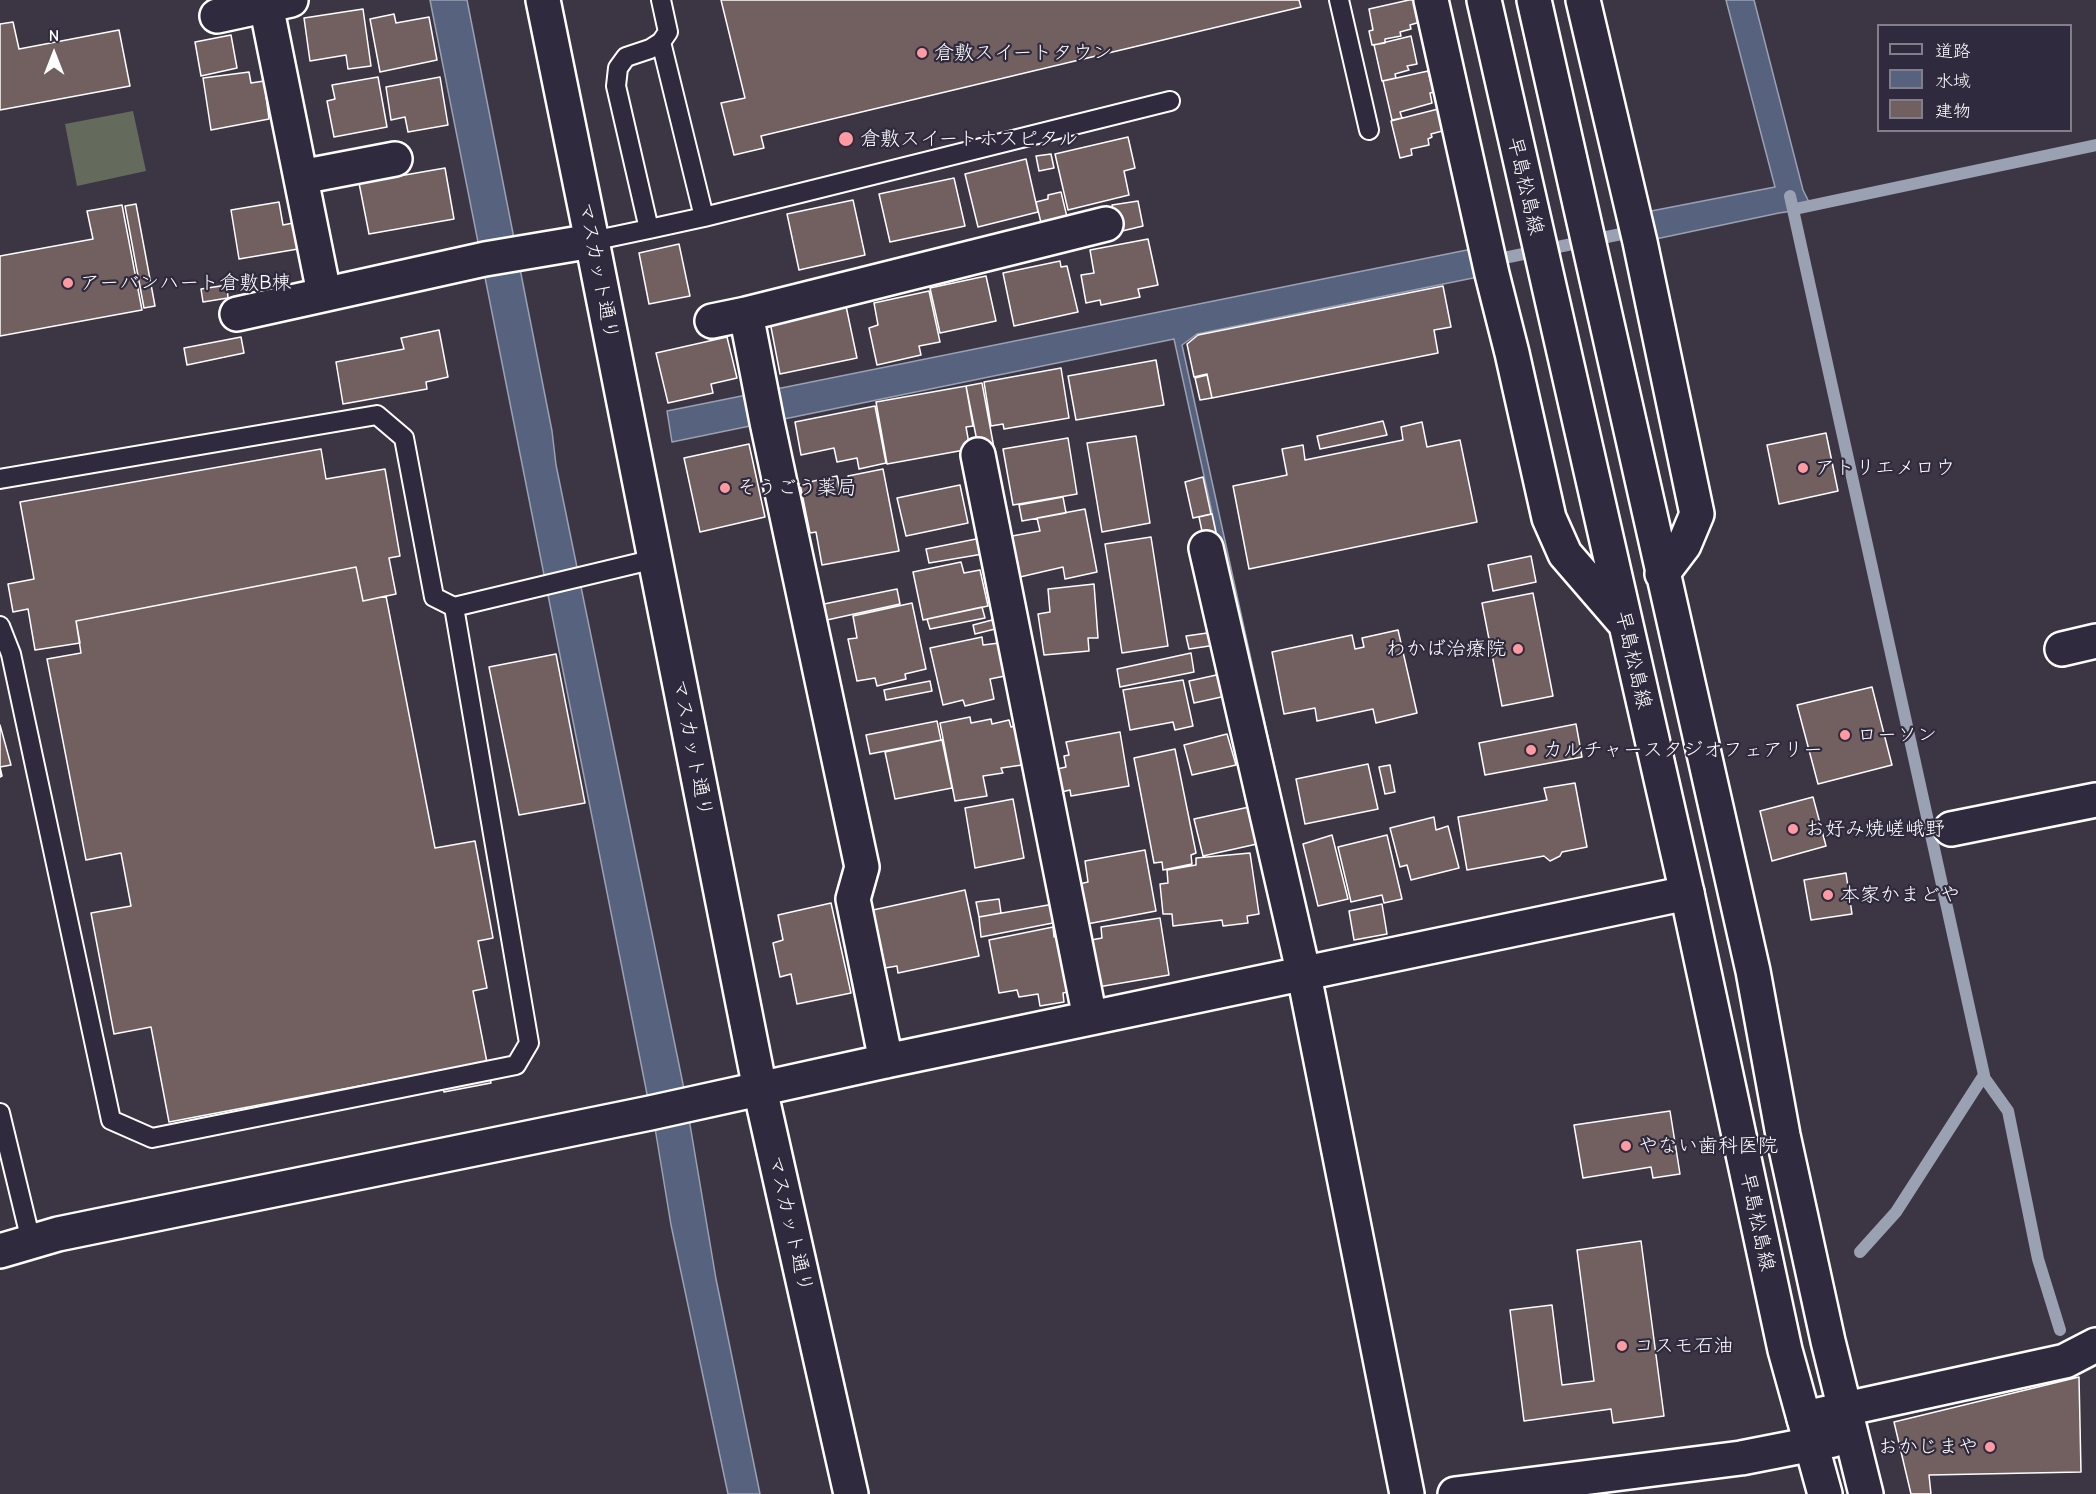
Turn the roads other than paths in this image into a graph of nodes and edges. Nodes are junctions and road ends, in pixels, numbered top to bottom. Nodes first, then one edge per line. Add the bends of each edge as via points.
1 (543, 0) edge
2 (661, 0) edge
3 (1339, 0) edge
4 (1431, 0) edge
5 (1484, 0) edge
6 (1534, 0) edge
7 (1583, 0) edge
8 (279, 3) edge
9 (217, 16) dead end
10 (660, 42) junction
11 (1170, 101) dead end
12 (1369, 130) dead end
13 (395, 159) dead end
14 (301, 177) junction
15 (704, 217) junction
16 (1106, 224) dead end
17 (649, 229) junction
18 (592, 241) junction
19 (324, 293) junction
20 (237, 314) dead end
21 (746, 314) junction
22 (712, 321) dead end
23 (978, 455) dead end
24 (0, 478) edge
25 (1206, 548) dead end
26 (655, 559) junction
27 (1662, 574) junction
28 (454, 607) junction
29 (1625, 624) junction
30 (0, 626) edge
31 (2096, 641) edge
32 (2062, 648) dead end
33 (2096, 800) edge
34 (1951, 829) dead end
35 (1687, 893) junction
36 (1304, 975) junction
37 (1090, 1018) junction
38 (886, 1061) junction
39 (760, 1089) junction
40 (0, 1113) edge
41 (31, 1241) junction
42 (0, 1251) edge
43 (2096, 1345) edge
44 (1848, 1423) junction
45 (1808, 1431) junction
46 (851, 1494) edge
47 (1407, 1494) edge
48 (1455, 1494) edge
49 (1825, 1494) edge
50 (1866, 1494) edge

1 - 18 street, マスカット通り
2 - 10 lane via 668,32
3 - 12 lane
4 - 29 street via 1549,518 1565,554
5 - 29 street, 早島松島線
6 - 27 street
7 - 27 street via 1697,514 1684,545
8 - 9 street
8 - 14 street
10 - 15 lane
10 - 17 lane via 626,57 618,68 616,86
11 - 15 lane
13 - 14 street
14 - 19 street
15 - 17 lane
16 - 21 street
17 - 18 lane
18 - 19 street
18 - 26 street, マスカット通り
19 - 20 street
21 - 22 street
21 - 38 street via 862,867 853,899
23 - 37 street
24 - 28 lane via 377,415 404,438 434,597
25 - 36 street
26 - 28 lane
26 - 39 street, マスカット通り
27 - 44 street via 1753,971 1785,1147
28 - 30 lane via 529,1043 516,1065 152,1138 111,1120 10,654
29 - 35 street, 早島松島線
31 - 32 street
33 - 34 street
35 - 36 street
35 - 45 street, 早島松島線 via 1785,1350
36 - 37 street
36 - 47 street
37 - 38 street
38 - 39 street
39 - 41 street
39 - 46 street, マスカット通り
40 - 41 lane
41 - 42 street
43 - 44 street via 2066,1361
44 - 45 street
44 - 50 street
45 - 48 street via 1741,1458
45 - 49 street, 早島松島線

